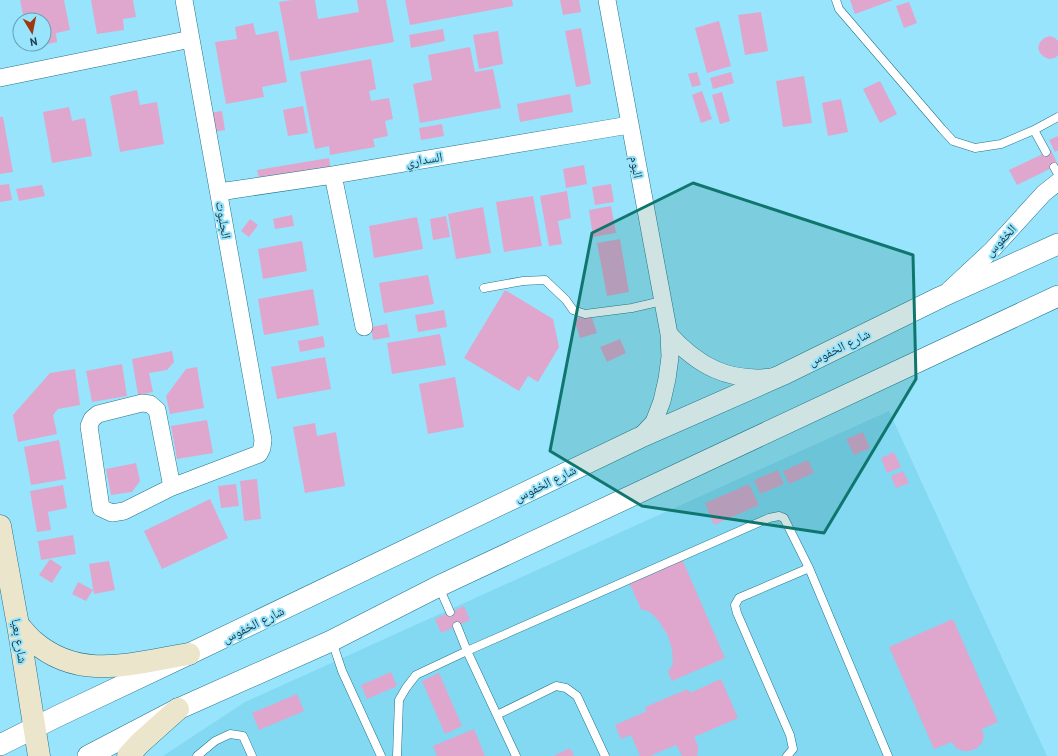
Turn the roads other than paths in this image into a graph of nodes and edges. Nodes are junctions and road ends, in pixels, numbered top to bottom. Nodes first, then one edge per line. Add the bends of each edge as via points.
1 (184, 0) edge
2 (607, 0) edge
3 (836, 0) edge
4 (191, 39) junction
5 (0, 78) edge
6 (1058, 118) edge
7 (630, 125) junction
8 (1034, 130) junction
9 (1046, 152) dead end
10 (1057, 174) edge
11 (333, 175) junction
12 (219, 192) junction
13 (1058, 244) edge
14 (484, 288) dead end
15 (1058, 296) edge
16 (941, 297) junction
17 (662, 301) junction
18 (364, 327) dead end
19 (668, 334) junction
20 (782, 375) junction
21 (638, 438) junction
22 (172, 487) junction
23 (0, 526) edge
24 (809, 568) junction
25 (439, 586) junction
26 (450, 612) dead end
27 (18, 625) junction
28 (457, 626) dead end
29 (332, 640) junction
30 (467, 651) junction
31 (189, 654) junction
32 (178, 709) junction
33 (498, 715) junction
34 (34, 728) junction
35 (0, 745) edge
36 (39, 756) edge
37 (88, 756) edge
38 (128, 756) edge
39 (197, 756) edge
40 (252, 756) edge
41 (381, 756) edge
42 (397, 756) edge
43 (516, 756) edge
44 (606, 756) edge
45 (787, 756) edge
46 (888, 756) edge

1 - 4 street, الجلبوت
2 - 7 street, البوم
3 - 8 lane via 839,9 953,141 975,148 1001,144
4 - 5 street
4 - 12 street, الجلبوت
6 - 8 lane
7 - 11 street, السداري
7 - 17 street, البوم
8 - 9 lane
10 - 16 street, الخفوس via 1044,193 992,250
11 - 12 street, السداري
11 - 18 street
12 - 22 street, الجلبوت via 263,440 262,448 259,454
13 - 16 street, شارع الخفوس
14 - 17 lane via 545,280 573,310 585,314
15 - 25 street
16 - 20 street, شارع الخفوس
17 - 19 street, البوم
19 - 20 street via 694,358 719,371 740,377
19 - 21 street, البوم via 670,357 662,401 654,422
20 - 21 street, شارع الخفوس
21 - 31 street, شارع الخفوس
22 - 22 street via 124,511 112,513 101,508 89,426 92,419 98,414 142,403 150,404 157,410
23 - 27 main road, شارع بعيا
24 - 30 lane via 784,518 769,518
24 - 45 lane via 739,598 734,605 790,735 793,749
24 - 46 lane
25 - 26 lane
25 - 29 street
27 - 31 main road via 48,653 67,662 88,666 108,667
27 - 34 main road, شارع بعيا
28 - 30 lane
29 - 32 street
29 - 41 lane via 342,671
30 - 33 lane
30 - 42 lane via 416,675 406,688 399,700
31 - 34 street, شارع الخفوس
32 - 37 street
32 - 38 main road
33 - 43 lane
33 - 44 lane via 556,686 566,688 577,696
34 - 35 street, شارع الخفوس
34 - 36 main road, شارع بعيا
39 - 40 lane via 215,741 230,734 243,736

